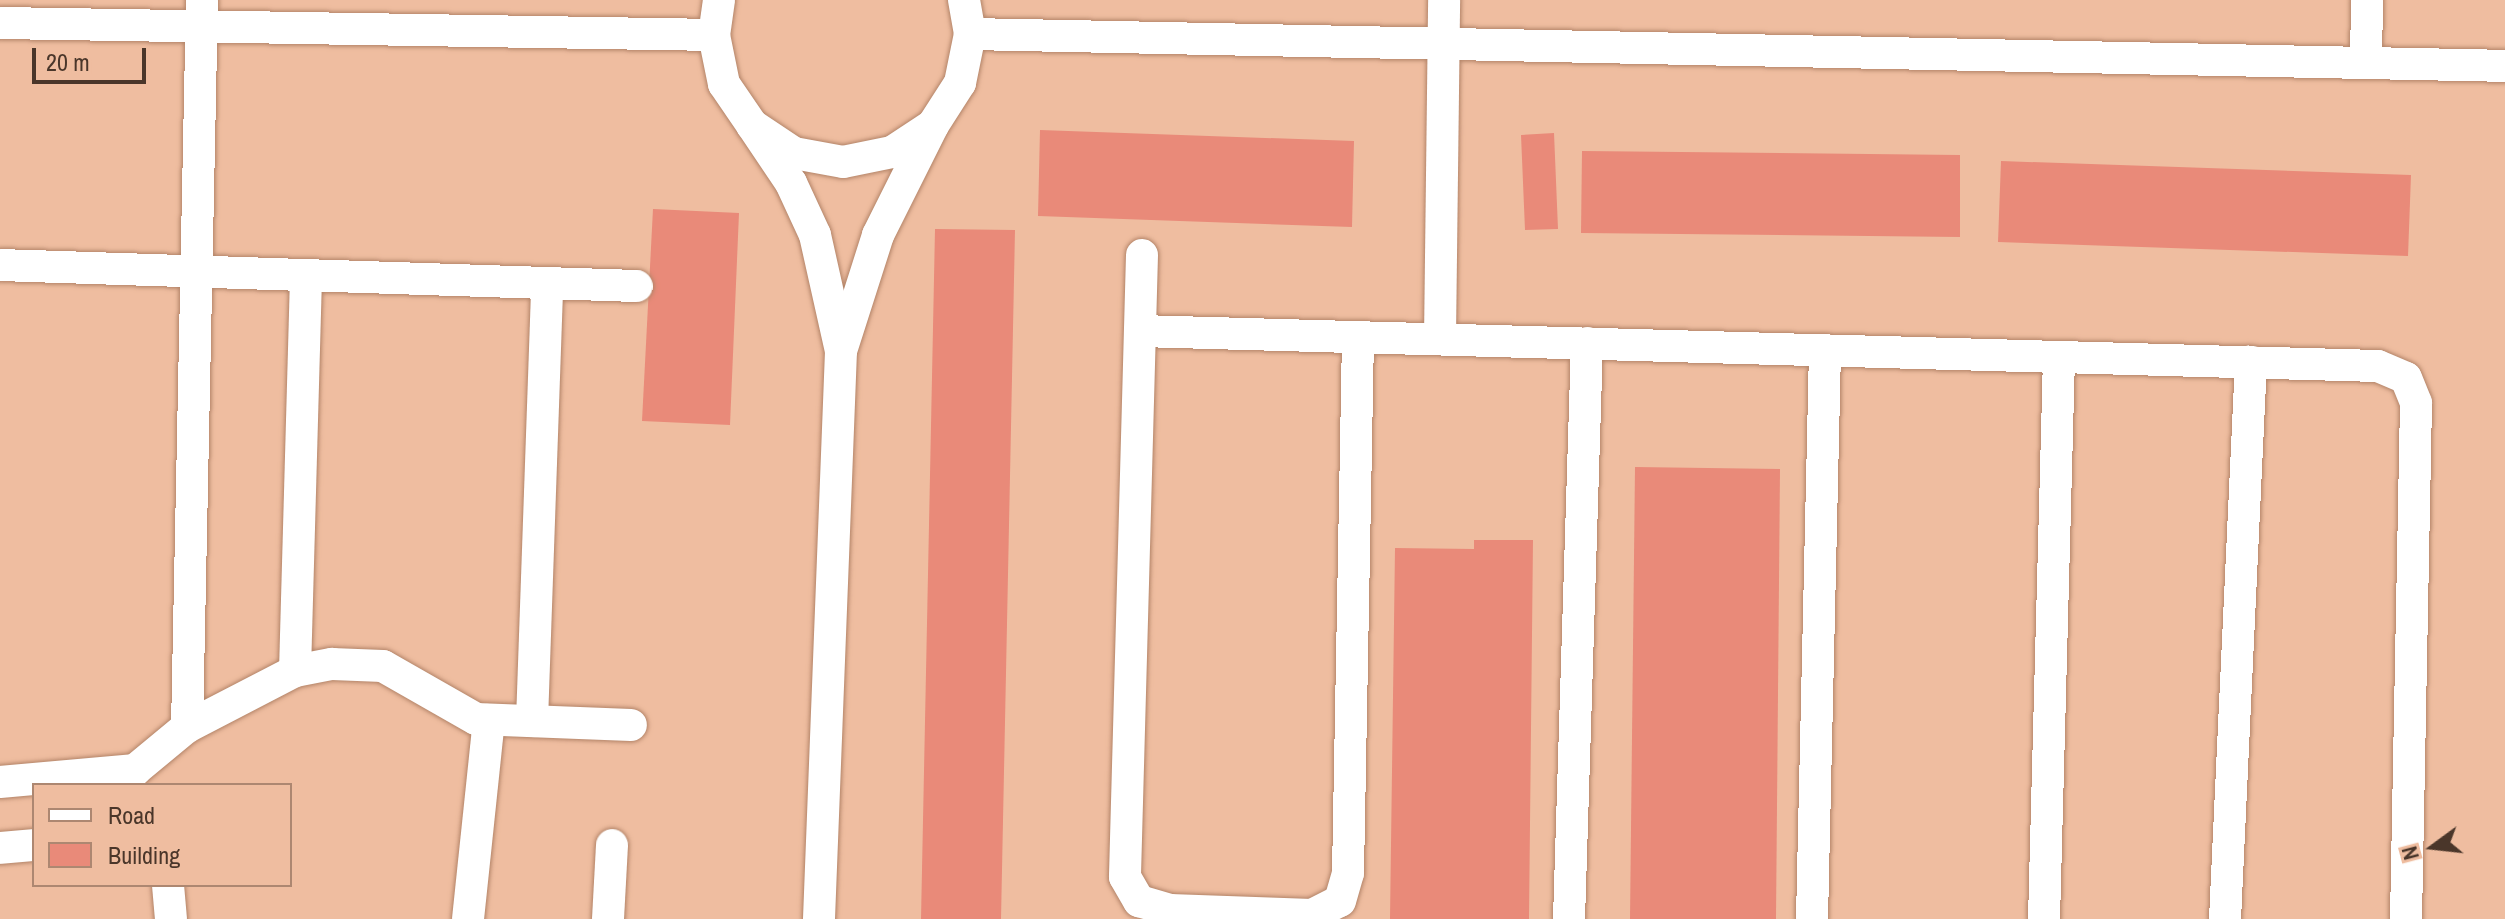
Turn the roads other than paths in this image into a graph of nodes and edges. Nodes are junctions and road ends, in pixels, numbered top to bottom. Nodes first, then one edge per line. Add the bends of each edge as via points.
1 (719, 0) edge
2 (964, 0) edge
3 (1444, 0) edge
4 (2367, 0) edge
5 (201, 14) edge
6 (0, 23) edge
7 (970, 34) junction
8 (714, 35) junction
9 (1443, 48) junction
10 (2366, 63) junction
11 (2505, 66) edge
12 (752, 125) junction
13 (933, 125) junction
14 (1142, 255) dead end
15 (0, 265) edge
16 (196, 271) junction
17 (306, 275) junction
18 (547, 283) junction
19 (637, 286) dead end
20 (1140, 331) junction
21 (1358, 337) junction
22 (1440, 338) junction
23 (1587, 343) junction
24 (1825, 350) junction
25 (841, 351) junction
26 (2059, 357) junction
27 (2251, 362) junction
28 (295, 671) junction
29 (489, 720) junction
30 (532, 721) junction
31 (631, 725) dead end
32 (187, 727) junction
33 (0, 782) edge
34 (32, 845) edge
35 (612, 845) dead end
36 (0, 848) edge
37 (168, 887) edge
38 (1312, 917) edge
39 (171, 919) edge
40 (468, 919) edge
41 (608, 919) edge
42 (819, 919) edge
43 (1569, 919) edge
44 (1812, 919) edge
45 (2044, 919) edge
46 (2225, 919) edge
47 (2406, 919) edge

1 - 8 street
2 - 7 street
3 - 9 street
4 - 10 street
5 - 6 street
5 - 8 street
5 - 16 street
7 - 9 street
7 - 13 street via 960,83
8 - 12 street via 724,84
9 - 10 street
9 - 22 street
10 - 11 street
12 - 13 street via 794,153 843,162 892,152
12 - 25 street via 791,183 815,235
13 - 25 street via 878,235
14 - 20 street
15 - 16 street
16 - 17 street
16 - 32 street
17 - 18 street
17 - 28 street
18 - 19 street
18 - 30 street
20 - 21 street
20 - 38 street via 1125,877 1139,901 1170,910
21 - 22 street
21 - 38 street via 1348,873 1340,901
22 - 23 street
23 - 24 street
23 - 43 street
24 - 26 street
24 - 44 street
25 - 42 street
26 - 27 street
26 - 45 street
27 - 46 street
27 - 47 street via 2378,366 2406,378 2416,403
28 - 29 street via 332,664 383,666 476,719
28 - 32 street
29 - 30 street
29 - 40 street
30 - 31 street
32 - 33 street via 135,770
34 - 36 street
35 - 41 street
37 - 39 street

